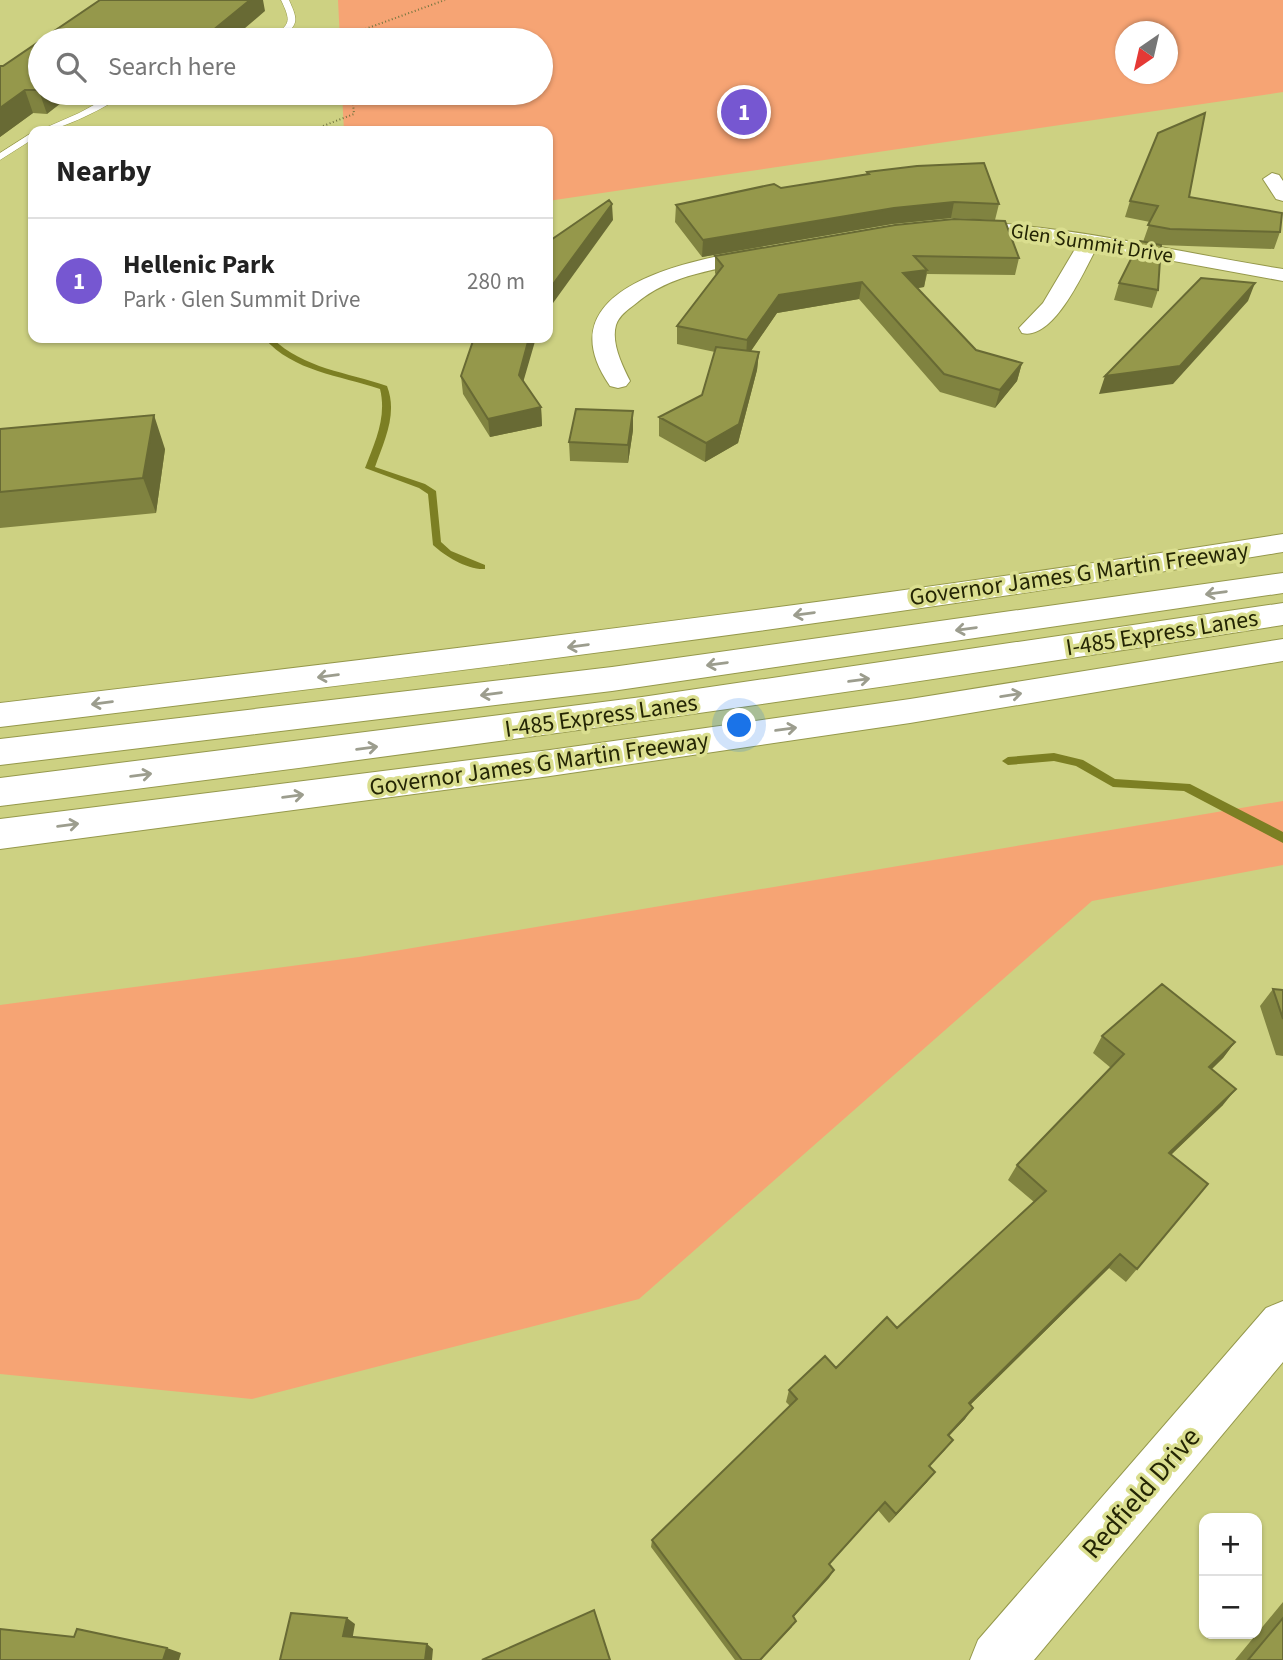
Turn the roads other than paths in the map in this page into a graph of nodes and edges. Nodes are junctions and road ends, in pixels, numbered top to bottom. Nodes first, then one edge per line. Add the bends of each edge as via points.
1 (285, 0) edge
2 (288, 28) edge
3 (98, 105) edge
4 (54, 126) edge
5 (28, 138) edge
6 (0, 157) edge
7 (941, 228) edge
8 (1090, 241) junction
9 (782, 251) edge
10 (1283, 275) edge
11 (1030, 328) dead end
12 (618, 381) dead end
13 (1283, 543) edge
14 (1283, 583) edge
15 (1283, 614) edge
16 (1283, 650) edge
17 (0, 715) edge
18 (0, 752) edge
19 (0, 792) edge
20 (0, 834) edge
21 (1283, 1325) edge
22 (998, 1660) edge

1 - 2 lane via 293,17
3 - 4 lane
5 - 6 lane
7 - 8 street, Glen Summit Drive via 1022,230
8 - 10 street, Glen Summit Drive
8 - 11 street via 1052,307
9 - 12 street via 670,272 634,292 604,328 606,356
13 -> 17 highway, Governor James G Martin Freeway via 571,648
14 -> 18 highway, I-485 Express Lanes via 612,679
19 -> 15 highway, I-485 Express Lanes via 394,745
20 -> 16 highway, Governor James G Martin Freeway via 578,760
21 - 22 street, Redfield Drive

